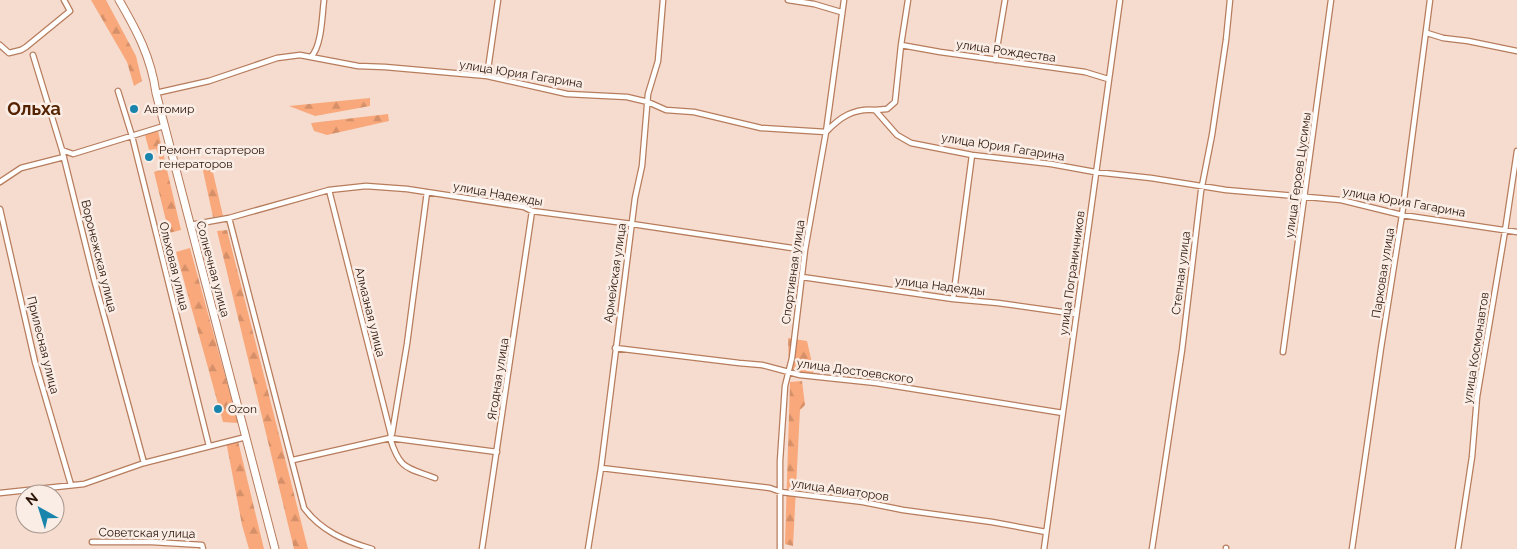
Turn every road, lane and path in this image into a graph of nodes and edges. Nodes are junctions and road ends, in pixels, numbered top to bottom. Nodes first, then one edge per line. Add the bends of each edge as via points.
1 (64, 0) edge
2 (119, 0) edge
3 (324, 0) edge
4 (498, 0) edge
5 (663, 0) edge
6 (788, 0) edge
7 (844, 0) edge
8 (908, 0) edge
9 (1005, 0) edge
10 (1120, 0) edge
11 (1230, 0) edge
12 (1331, 0) edge
13 (1430, 0) edge
14 (841, 12) junction
15 (1427, 33) junction
16 (0, 45) edge
17 (900, 45) junction
18 (1517, 51) edge
19 (33, 55) dead end
20 (311, 57) junction
21 (995, 60) junction
22 (487, 76) junction
23 (1108, 79) junction
24 (118, 91) dead end
25 (156, 93) junction
26 (648, 102) junction
27 (875, 110) junction
28 (164, 126) junction
29 (826, 132) junction
30 (132, 136) junction
31 (62, 150) junction
32 (1517, 151) edge
33 (972, 155) junction
34 (64, 158) junction
35 (1095, 172) junction
36 (0, 182) edge
37 (1202, 186) junction
38 (329, 190) junction
39 (427, 192) junction
40 (1305, 198) junction
41 (0, 209) edge
42 (532, 212) junction
43 (1402, 215) junction
44 (229, 218) junction
45 (632, 224) junction
46 (190, 225) junction
47 (1505, 231) junction
48 (1517, 232) edge
49 (805, 250) junction
50 (802, 277) junction
51 (953, 299) junction
52 (1076, 314) junction
53 (615, 348) junction
54 (1283, 352) dead end
55 (787, 372) junction
56 (1063, 413) junction
57 (246, 437) junction
58 (391, 437) junction
59 (209, 446) junction
60 (497, 452) junction
61 (293, 460) junction
62 (144, 463) junction
63 (601, 468) junction
64 (435, 478) dead end
65 (71, 485) junction
66 (780, 492) junction
67 (0, 493) edge
68 (1046, 532) junction
69 (92, 542) dead end
70 (152, 542) junction
71 (202, 547) edge
72 (154, 549) edge
73 (275, 549) edge
74 (372, 549) edge
75 (482, 549) edge
76 (588, 549) edge
77 (780, 549) edge
78 (1044, 549) edge
79 (1152, 549) edge
80 (1352, 549) edge
81 (1458, 549) edge

1 - 16 street via 70,11 21,50 9,53
2 - 25 street, Солнечная улица via 148,55
3 - 20 street via 318,46
4 - 22 street
5 - 26 street, Армейская улица via 658,61
6 - 14 street
7 - 14 street, Спортивная улица
8 - 17 street
9 - 21 street
10 - 23 street, улица Пограничников
11 - 37 street, Степная улица
12 - 40 street, улица Героев Цусимы
13 - 15 street, Парковая улица
14 - 29 street, Спортивная улица
15 - 18 street
15 - 43 street, Парковая улица
17 - 21 street, улица Рождества
17 - 27 street via 894,102 887,109
19 - 31 street, Воронежская улица
20 - 22 street, улица Юрия Гагарина via 358,66
20 - 25 street, улица Юрия Гагарина via 277,58 209,81
21 - 23 street, улица Рождества via 1085,72
22 - 26 street, улица Юрия Гагарина via 567,94
23 - 35 street, улица Пограничников
24 - 30 street, Ольховая улица
25 - 28 street, Солнечная улица
26 - 29 street, улица Юрия Гагарина via 666,110 694,112 761,128
26 - 45 street, Армейская улица
27 - 29 street via 848,113
27 - 33 street, улица Юрия Гагарина via 897,135 911,143
28 - 30 street
28 - 46 street, Солнечная улица
29 - 49 street, Спортивная улица
30 - 31 street via 73,154
30 - 59 street, Ольховая улица
31 - 34 street, Воронежская улица
32 - 47 street, улица Космонавтов
33 - 35 street, улица Юрия Гагарина
33 - 51 street
34 - 36 street via 21,168
34 - 62 street, Воронежская улица
35 - 37 street, улица Юрия Гагарина
35 - 52 street, улица Пограничников
37 - 40 street, улица Юрия Гагарина
37 - 79 street, Степная улица via 1182,350
38 - 39 street, улица Надежды via 366,186
38 - 44 street, улица Надежды
38 - 58 street, Алмазная улица
39 - 42 street, улица Надежды via 524,207
39 - 58 street
40 - 43 street, улица Юрия Гагарина via 1341,200
40 - 54 street, улица Героев Цусимы
41 - 65 street, Прилесная улица via 35,362
42 - 45 street, улица Надежды
42 - 60 street, Ягодная улица
43 - 47 street, улица Юрия Гагарина
43 - 80 street, Парковая улица
44 - 46 street, улица Надежды
44 - 61 street
45 - 49 street, улица Надежды
45 - 53 street, Армейская улица
46 - 57 street, Солнечная улица
47 - 48 street, улица Юрия Гагарина
47 - 81 street, улица Космонавтов via 1477,397
49 - 50 street, Спортивная улица
50 - 51 street, улица Надежды
50 - 55 street, Спортивная улица via 792,358
51 - 52 street, улица Надежды
52 - 56 street, улица Пограничников
53 - 55 street, улица Достоевского via 762,365
53 - 63 street, Армейская улица
55 - 56 street, улица Достоевского via 876,382
55 - 66 street, Спортивная улица
56 - 68 street, улица Пограничников
57 - 59 street
57 - 73 street, Солнечная улица
58 - 60 street
58 - 61 street
58 - 64 street, Алмазная улица via 395,456 401,464
59 - 62 street
60 - 75 street, Ягодная улица
61 - 74 street via 302,502 310,515 345,541
62 - 65 street via 84,484
63 - 66 street, улица Авиаторов via 770,488
63 - 76 street, Армейская улица
65 - 67 street
66 - 68 street, улица Авиаторов
66 - 77 street, Спортивная улица
68 - 78 street, улица Пограничников
69 - 70 street, Советская улица
70 - 71 street, Советская улица
70 - 72 street

